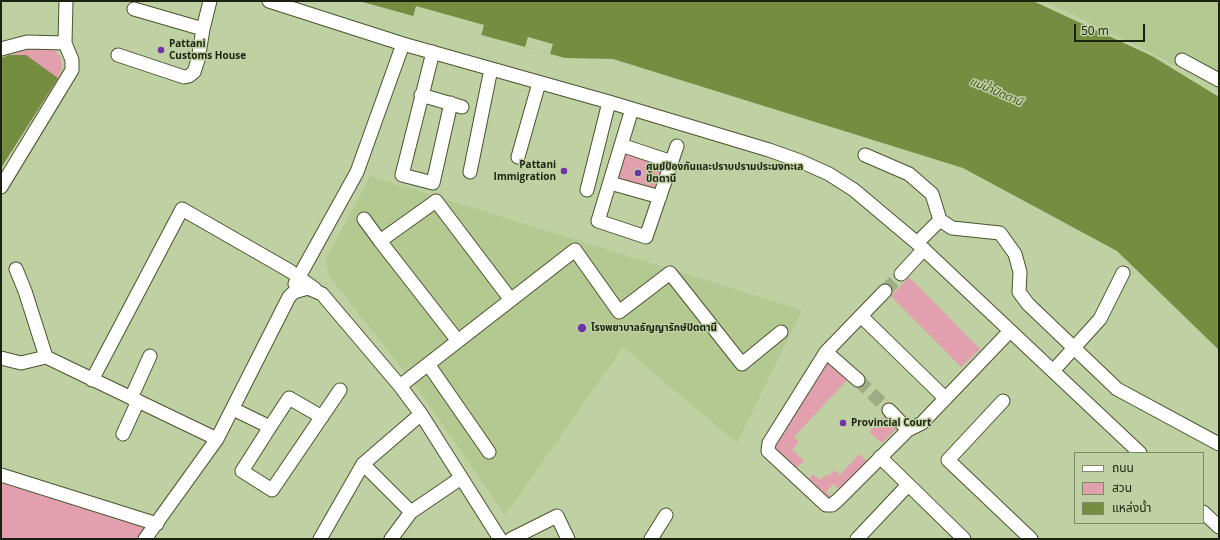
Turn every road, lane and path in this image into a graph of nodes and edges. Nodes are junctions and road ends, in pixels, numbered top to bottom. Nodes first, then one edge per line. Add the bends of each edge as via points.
1 (66, 1) edge
2 (210, 1) edge
3 (269, 1) edge
4 (134, 9) dead end
5 (203, 29) junction
6 (65, 43) junction
7 (403, 44) junction
8 (1, 49) edge
9 (433, 52) junction
10 (118, 55) dead end
11 (1182, 60) dead end
12 (491, 69) junction
13 (1219, 80) edge
14 (539, 83) junction
15 (421, 95) junction
16 (609, 102) junction
17 (632, 109) junction
18 (621, 145) junction
19 (677, 146) dead end
20 (865, 155) dead end
21 (518, 157) dead end
22 (672, 162) junction
23 (470, 172) dead end
24 (610, 183) junction
25 (1, 187) edge
26 (586, 190) dead end
27 (660, 197) junction
28 (364, 219) dead end
29 (940, 220) junction
30 (380, 241) junction
31 (920, 246) junction
32 (16, 269) dead end
33 (1123, 273) dead end
34 (901, 274) tunnel mouth
35 (299, 278) junction
36 (316, 290) junction
37 (885, 291) tunnel mouth
38 (289, 297) junction
39 (511, 300) junction
40 (861, 316) junction
41 (1010, 331) junction
42 (781, 332) dead end
43 (458, 341) junction
44 (1075, 349) junction
45 (826, 352) junction
46 (150, 356) dead end
47 (46, 357) junction
48 (1, 358) edge
49 (428, 364) junction
50 (1053, 371) junction
51 (92, 380) junction
52 (858, 380) tunnel mouth
53 (400, 386) junction
54 (340, 390) dead end
55 (945, 398) junction
56 (134, 400) junction
57 (1003, 401) dead end
58 (233, 409) junction
59 (889, 410) tunnel mouth
60 (421, 414) junction
61 (322, 417) junction
62 (270, 427) junction
63 (908, 430) junction
64 (123, 434) dead end
65 (217, 439) junction
66 (1219, 444) edge
67 (489, 452) dead end
68 (1139, 452) edge
69 (880, 457) junction
70 (363, 464) junction
71 (1, 474) edge
72 (461, 478) junction
73 (908, 485) junction
74 (411, 512) junction
75 (1204, 513) edge
76 (666, 514) dead end
77 (157, 524) junction
78 (1219, 527) edge
79 (501, 538) edge
80 (145, 539) edge
81 (320, 539) edge
82 (391, 539) edge
83 (568, 539) edge
84 (651, 539) edge
85 (857, 539) edge
86 (964, 539) edge
87 (1031, 539) edge

1 - 6 street
2 - 5 street
3 - 7 street
4 - 5 street
5 - 10 street via 198,60 194,72 189,76 184,77
6 - 8 street via 27,42
6 - 25 street via 72,60 72,70
7 - 9 street
7 - 35 street via 357,172
9 - 12 street
9 - 15 street
11 - 13 street
12 - 14 street
12 - 23 street
14 - 16 street
14 - 21 street
15 - 15 street via 402,175 433,183 456,105
16 - 17 street
16 - 26 street
17 - 18 street
17 - 31 street via 769,150 829,174 854,190
18 - 22 street
18 - 24 street
19 - 22 street
20 - 29 street via 909,174 932,194
22 - 27 street
24 - 27 street
24 - 27 street via 598,221 646,237
28 - 30 street
29 - 31 street
29 - 44 street via 952,228 1000,233 1016,254 1020,272 1019,292
30 - 39 street via 436,201
30 - 43 street
31 - 34 street
31 - 41 street
32 - 47 street
33 - 44 street via 1100,319
35 - 36 street
35 - 38 street
35 - 51 street via 182,209
36 - 38 street via 301,289
36 - 53 street
37 - 40 street
38 - 58 street
39 - 42 street via 575,250 619,312 670,273 742,364
39 - 43 street
40 - 45 street
40 - 55 street
41 - 50 street
41 - 55 street
43 - 49 street
44 - 50 street
44 - 66 street via 1117,389
45 - 52 street
45 - 69 street via 769,443 768,451 826,505 832,505 839,499
46 - 56 street
47 - 48 street via 21,363
47 - 51 street
49 - 53 street
49 - 67 street
50 - 68 street
51 - 56 street
53 - 60 street
54 - 61 street
55 - 63 street via 922,423
56 - 64 street
56 - 65 street
57 - 87 street via 948,460
58 - 62 street
58 - 65 street
59 - 63 street
60 - 70 street
60 - 72 street
61 - 62 street via 289,398
61 - 62 street via 272,490 242,471
63 - 69 street
65 - 77 street
69 - 73 street
70 - 74 street
70 - 81 street
71 - 77 street
72 - 74 street
72 - 79 street
73 - 85 street
73 - 86 street
74 - 82 street
75 - 78 street
76 - 84 street
77 - 80 street
79 - 83 street via 557,516

